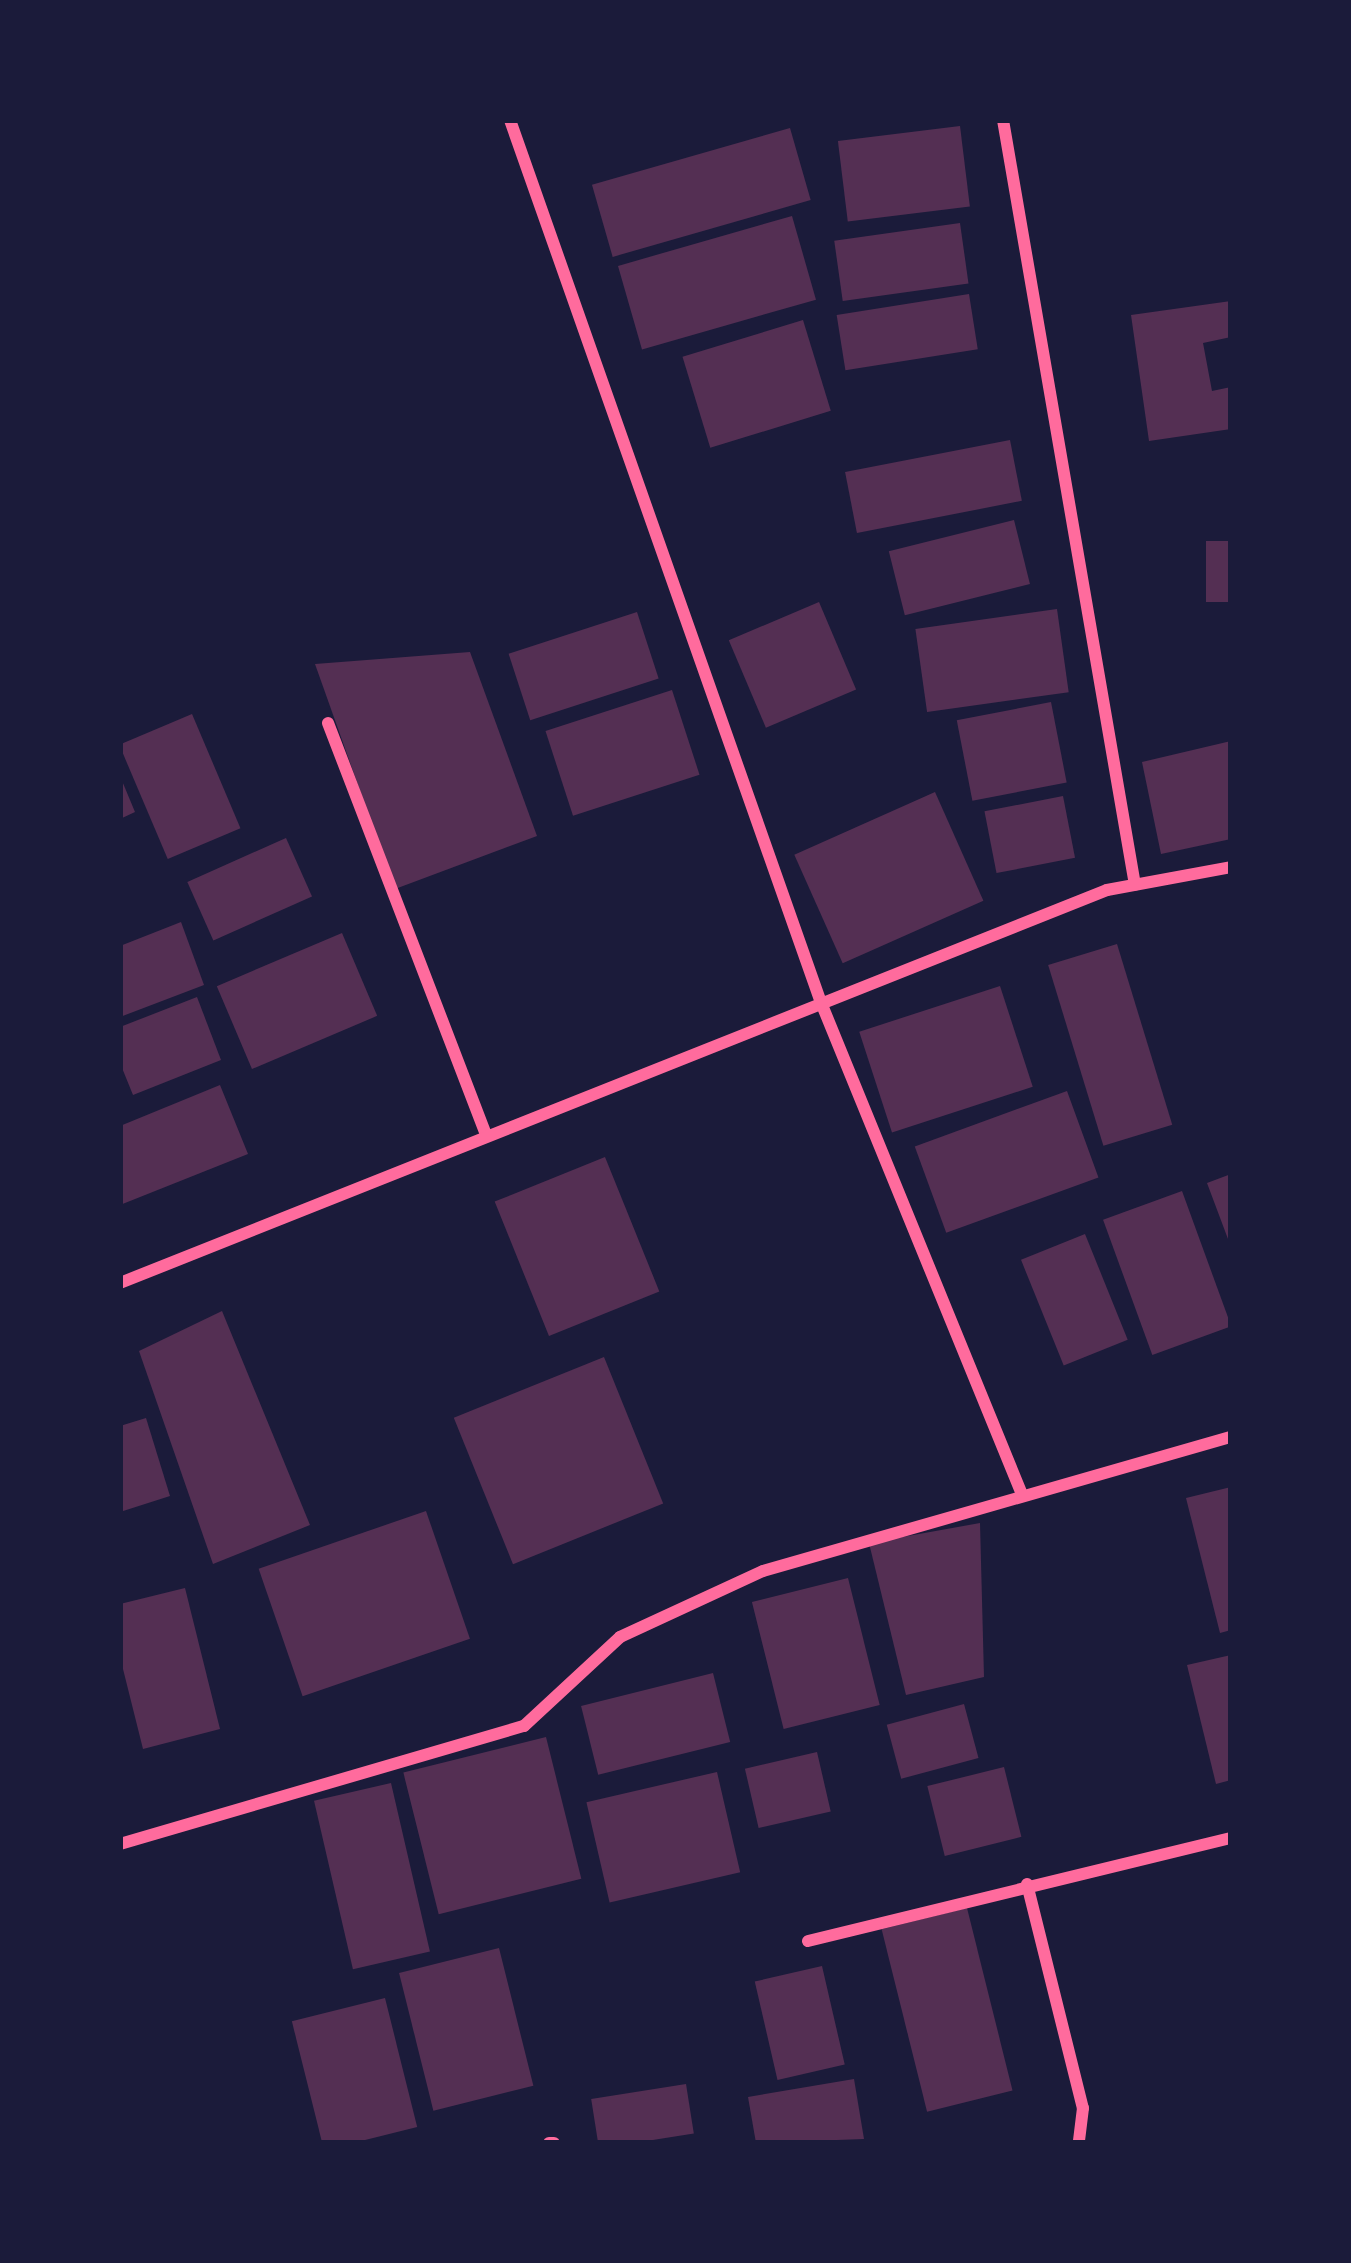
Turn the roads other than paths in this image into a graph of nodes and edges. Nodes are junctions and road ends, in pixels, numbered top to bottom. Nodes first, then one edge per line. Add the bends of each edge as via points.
1 (509, 120) edge
2 (1003, 120) edge
3 (328, 723) dead end
4 (1231, 867) edge
5 (1135, 884) junction
6 (820, 1000) junction
7 (486, 1134) junction
8 (120, 1282) edge
9 (1231, 1437) edge
10 (1021, 1492) junction
11 (1231, 1838) edge
12 (120, 1844) edge
13 (1027, 1885) junction
14 (808, 1941) dead end
15 (1079, 2143) edge

1 - 6 street
2 - 5 street
3 - 7 street
4 - 5 street
5 - 6 street
6 - 7 street
6 - 10 street
7 - 8 street
9 - 10 street
10 - 12 street via 763,1571 640,1628 524,1726
11 - 13 street
13 - 14 street
13 - 15 street via 1083,2108

